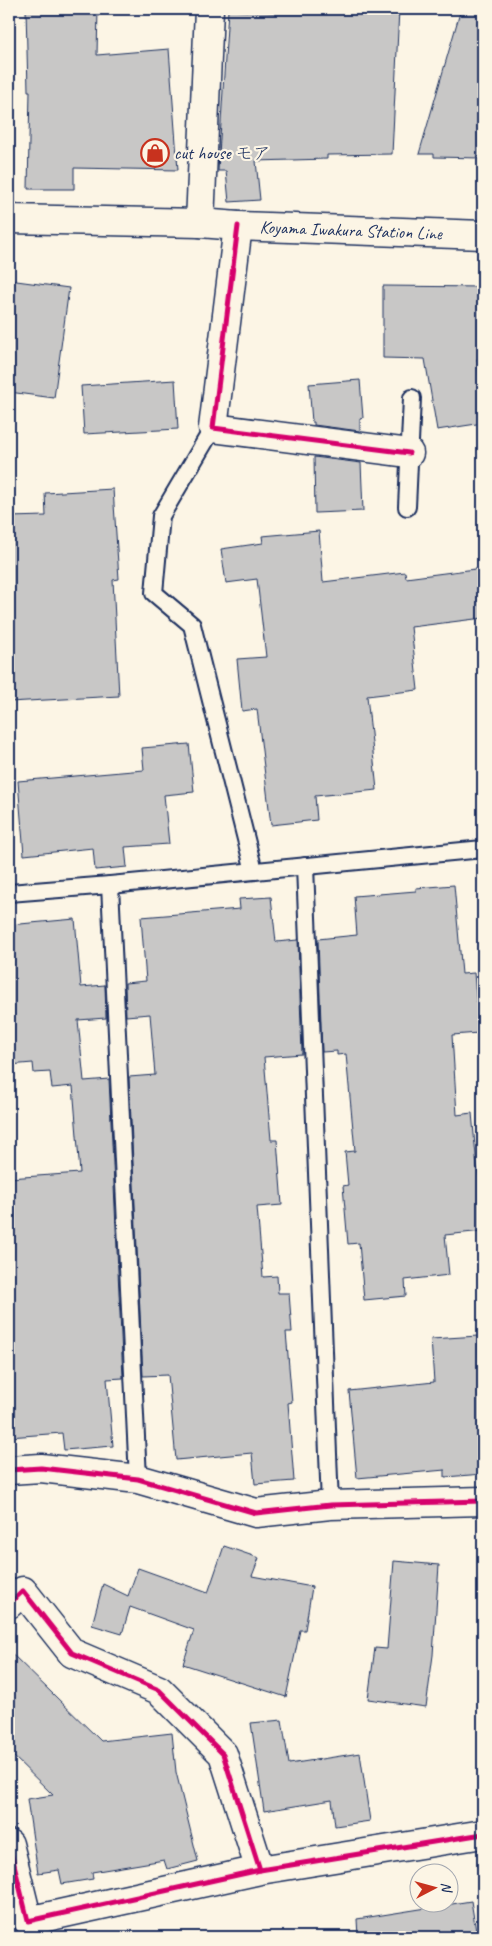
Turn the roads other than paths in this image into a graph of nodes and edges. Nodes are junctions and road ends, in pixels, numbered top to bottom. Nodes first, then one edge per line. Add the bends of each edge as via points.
1 (209, 9) edge
2 (9, 219) edge
3 (200, 222) junction
4 (238, 226) junction
5 (483, 236) edge
6 (412, 398) dead end
7 (213, 428) junction
8 (409, 453) junction
9 (406, 508) dead end
10 (483, 849) edge
11 (305, 866) junction
12 (254, 871) junction
13 (110, 885) junction
14 (9, 893) edge
15 (9, 1470) edge
16 (138, 1479) junction
17 (483, 1500) edge
18 (330, 1505) junction
19 (9, 1604) edge
20 (483, 1834) edge
21 (9, 1844) edge
22 (260, 1870) junction
23 (42, 1927) edge

1 - 3 street
2 - 3 street, Koyama Iwakura Station Line
3 - 4 street, Koyama Iwakura Station Line
4 - 5 street, Koyama Iwakura Station Line
4 - 7 street
6 - 8 lane
7 - 8 street
7 - 12 lane via 161,516 154,593 192,625
8 - 9 lane
10 - 11 lane
11 - 12 lane
11 - 18 lane
12 - 13 lane
13 - 14 lane
13 - 16 lane
15 - 16 street via 41,1468
16 - 18 street via 256,1513
17 - 18 street
19 - 22 street via 23,1591 72,1653 159,1690 223,1754
20 - 22 street
21 - 23 street via 28,1921
22 - 23 street

